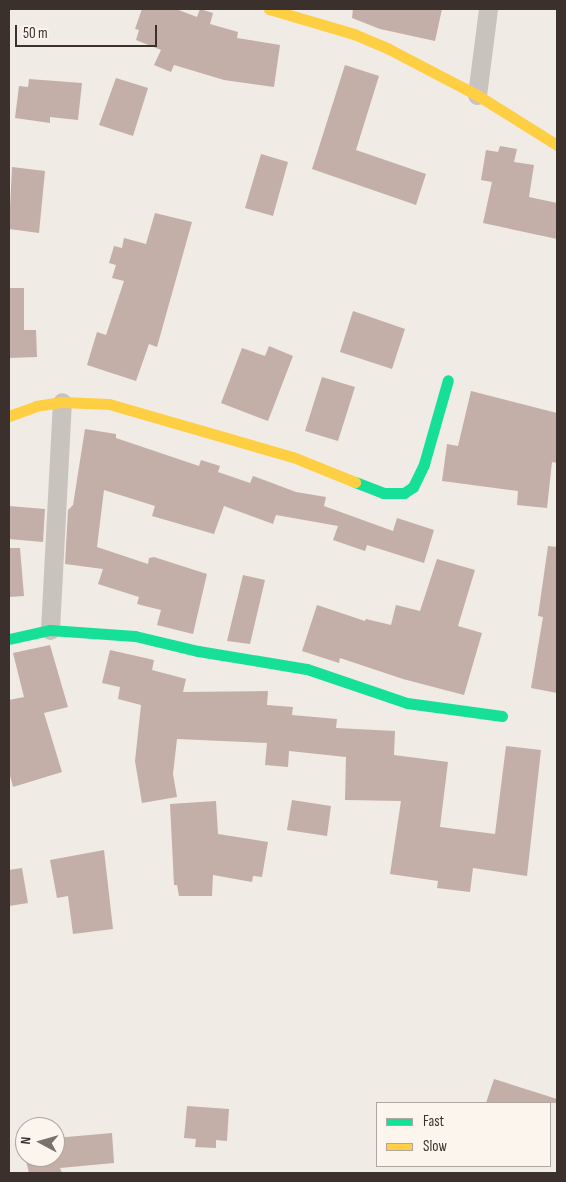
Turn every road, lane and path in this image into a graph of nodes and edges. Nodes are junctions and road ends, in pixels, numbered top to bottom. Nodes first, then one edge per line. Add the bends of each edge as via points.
1 (269, 9) edge
2 (488, 9) edge
3 (478, 95) junction
4 (557, 145) edge
5 (448, 380) dead end
6 (62, 402) junction
7 (9, 416) edge
8 (50, 630) junction
9 (9, 639) edge
10 (502, 716) dead end

1 - 3 street via 354,34
2 - 3 street
3 - 4 street via 498,111
5 - 6 street via 424,464 413,487 404,493 383,493 293,457 109,404
6 - 7 street via 36,406
6 - 8 street
8 - 9 street
8 - 10 street via 135,636 198,652 307,669 407,704

